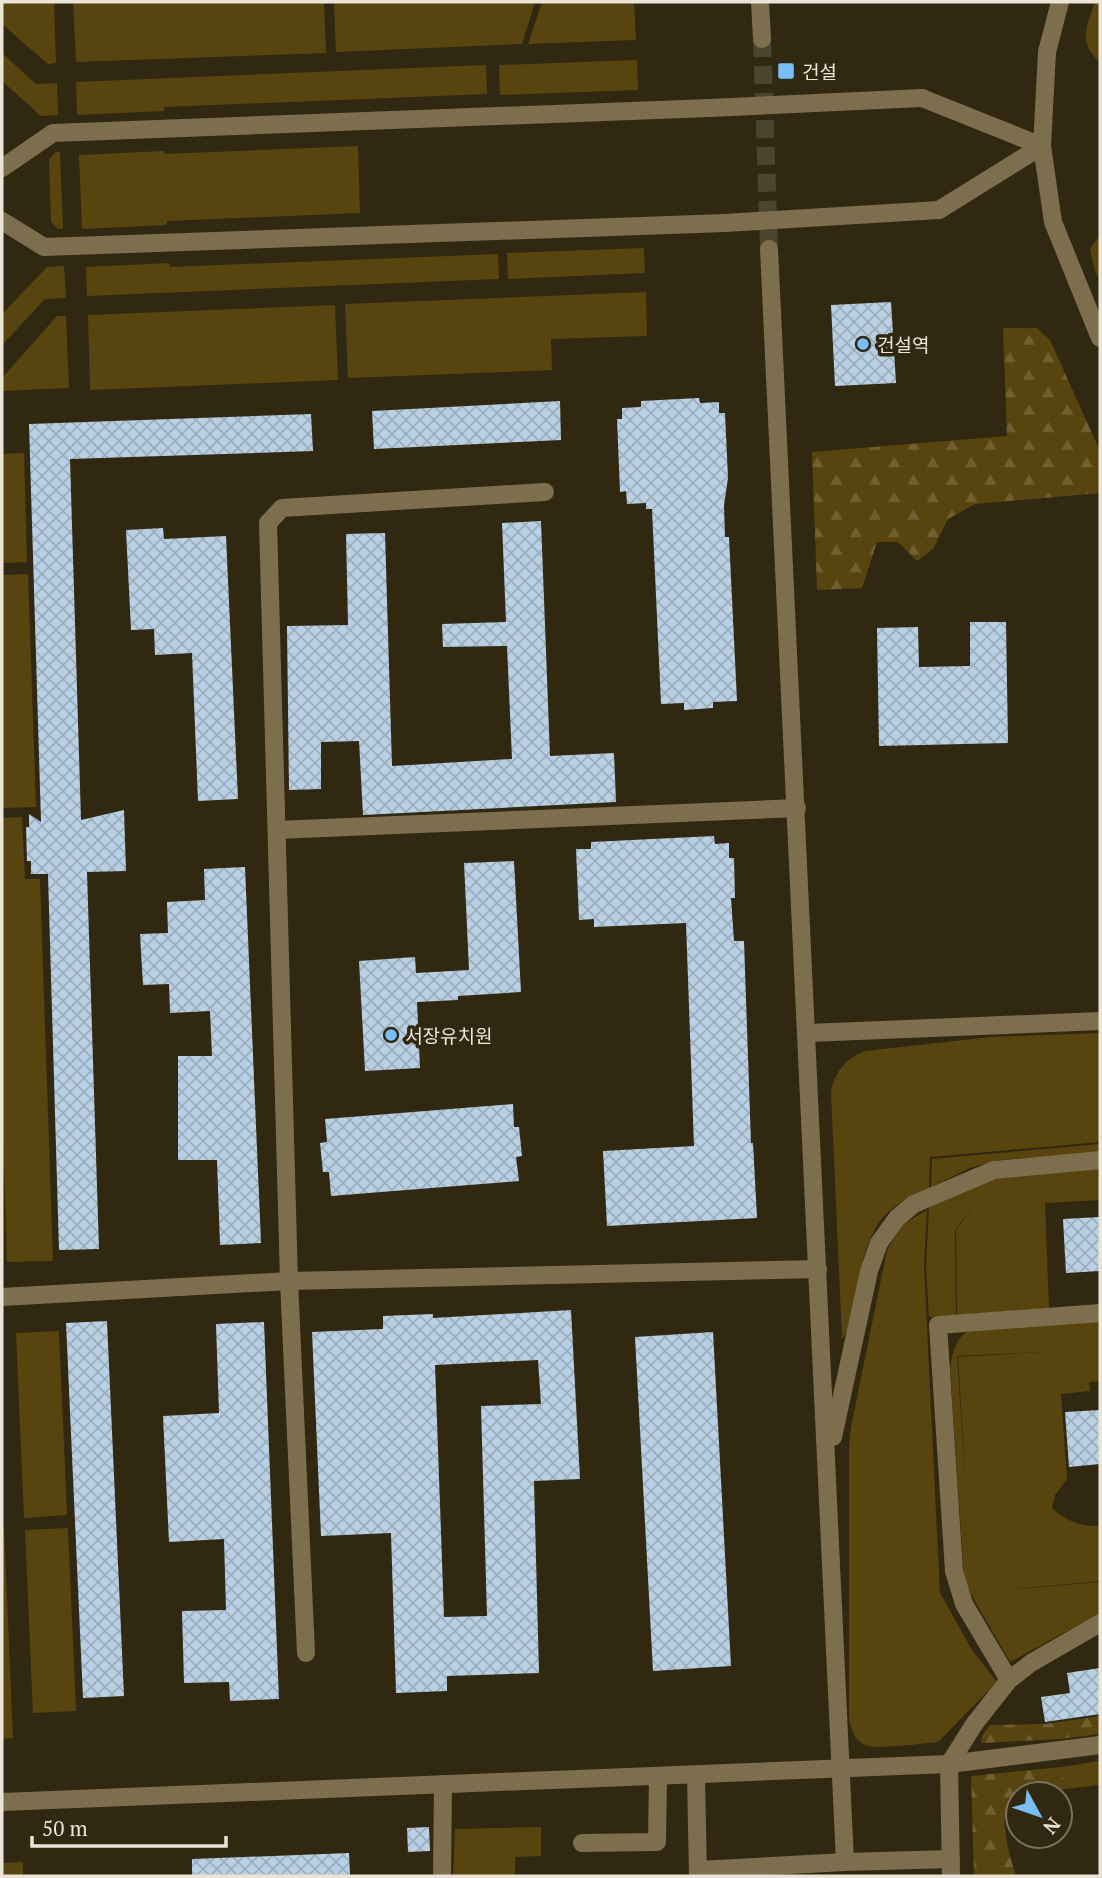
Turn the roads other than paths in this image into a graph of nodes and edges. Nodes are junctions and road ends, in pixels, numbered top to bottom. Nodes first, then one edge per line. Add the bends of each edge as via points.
1 (760, 2) edge
2 (1060, 2) edge
3 (762, 39) tunnel mouth
4 (1041, 146) junction
5 (2, 168) edge
6 (2, 221) edge
7 (769, 249) tunnel mouth
8 (1100, 338) edge
9 (545, 492) dead end
10 (797, 808) junction
11 (277, 830) junction
12 (1100, 1021) edge
13 (807, 1032) junction
14 (1100, 1160) edge
15 (818, 1269) junction
16 (289, 1281) junction
17 (2, 1297) edge
18 (1100, 1313) edge
19 (827, 1461) junction
20 (1100, 1623) edge
21 (306, 1653) dead end
22 (1009, 1680) junction
23 (1100, 1745) edge
24 (949, 1764) junction
25 (842, 1769) junction
26 (658, 1776) junction
27 (696, 1776) junction
28 (443, 1784) junction
29 (2, 1802) edge
30 (582, 1843) dead end
31 (845, 1862) junction
32 (951, 1867) edge
33 (698, 1873) edge
34 (442, 1876) edge

1 - 3 street
2 - 4 street via 1047,52
4 - 5 street, bridge via 922,98 53,133
4 - 6 street, bridge via 939,210 725,223 44,247
4 - 8 street via 1053,222
7 - 10 street
9 - 11 street via 282,508 268,523
10 - 11 street
10 - 13 street
11 - 16 street
12 - 13 street
13 - 15 street
14 - 19 street via 994,1170 914,1204 897,1218 879,1243 869,1271
15 - 16 street
15 - 19 street
16 - 17 street
16 - 21 street
18 - 22 street via 938,1325 954,1571 964,1605
19 - 25 street
20 - 22 street
22 - 24 street
23 - 24 street
24 - 25 street
24 - 32 street
25 - 27 street
25 - 31 street
26 - 27 street
26 - 28 street
26 - 30 street via 657,1842
27 - 33 street
28 - 29 street
28 - 34 street
31 - 32 street
31 - 33 street

